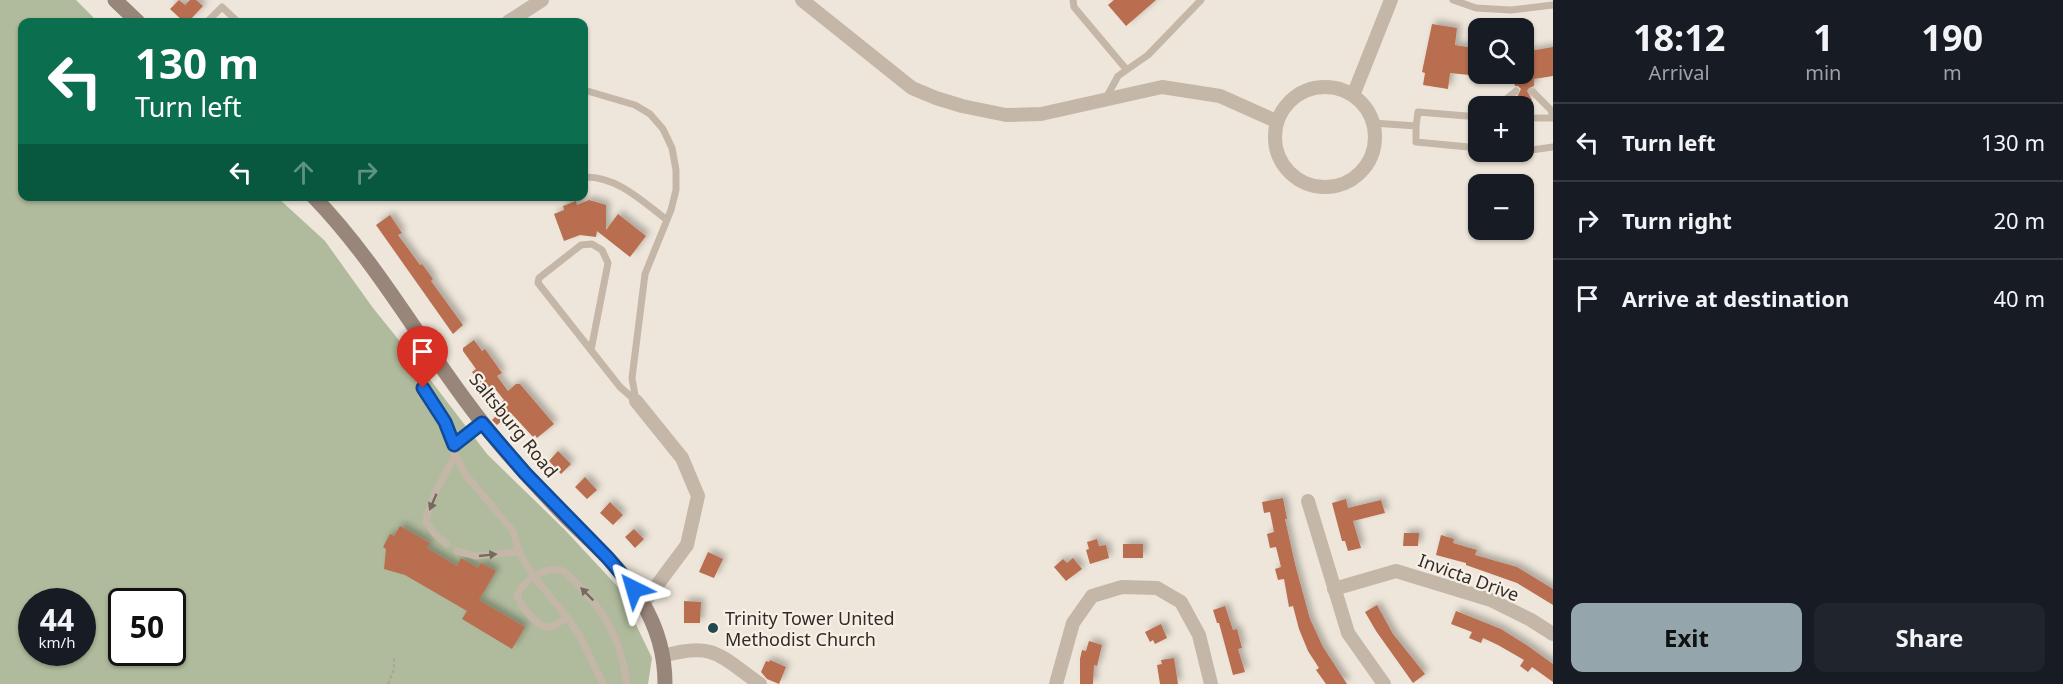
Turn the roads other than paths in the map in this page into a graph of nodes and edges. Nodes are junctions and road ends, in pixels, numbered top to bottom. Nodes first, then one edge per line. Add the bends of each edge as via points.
1 (115, 0) edge
2 (542, 0) edge
3 (802, 0) edge
4 (1073, 0) edge
5 (1201, 0) edge
6 (1391, 0) edge
7 (1453, 0) edge
8 (1553, 5) edge
9 (134, 18) edge
10 (211, 18) edge
11 (233, 18) edge
12 (514, 18) edge
13 (1126, 69) junction
14 (588, 91) edge
15 (1516, 91) dead end
16 (1533, 92) dead end
17 (1354, 93) junction
18 (1510, 96) edge
19 (1105, 100) junction
20 (1468, 116) edge
21 (1534, 118) edge
22 (1553, 118) edge
23 (1276, 121) junction
24 (1373, 123) junction
25 (1416, 126) junction
26 (1468, 147) edge
27 (1553, 147) edge
28 (1534, 149) edge
29 (588, 177) edge
30 (321, 201) edge
31 (667, 220) junction
32 (591, 350) junction
33 (423, 388) dead end
34 (636, 401) junction
35 (482, 423) junction
36 (454, 445) junction
37 (455, 455) junction
38 (1308, 501) dead end
39 (447, 544) dead end
40 (457, 551) dead end
41 (519, 552) junction
42 (534, 577) junction
43 (1334, 589) junction
44 (643, 604) junction
45 (567, 617) junction
46 (1553, 634) edge
47 (663, 656) junction
48 (603, 684) edge
49 (627, 684) edge
50 (665, 684) edge
51 (760, 684) edge
52 (1056, 684) edge
53 (1211, 684) edge
54 (1384, 684) edge

1 - 9 main road
2 - 12 street
3 - 19 street via 912,88 936,98 1006,115 1041,114
4 - 13 lane via 1074,7
5 - 13 lane via 1148,55
6 - 17 street
7 - 8 lane via 1476,8 1511,10
10 - 11 lane via 222,8
13 - 19 lane
14 - 31 lane via 635,105 663,129 676,170 676,190
15 - 18 lane
16 - 22 lane via 1551,110
17 - 23 street via 1326,86 1306,89 1290,99
17 - 24 street
19 - 23 street via 1162,87 1220,96
20 - 25 lane via 1418,112
21 - 22 lane
23 - 24 street via 1274,140 1285,169 1299,181 1329,188 1356,177 1366,166 1372,154
24 - 25 lane
25 - 26 lane via 1416,142
27 - 28 lane
29 - 31 lane via 617,184
30 - 35 main road, Saltsburg Road
31 - 34 lane via 645,274 632,378
32 - 32 lane via 538,281 581,245 592,244 602,250 608,263
32 - 34 lane
33 - 36 lane via 445,422
34 - 44 street via 682,458 698,496 687,545
35 - 36 lane
35 - 44 main road, Saltsburg Road via 608,558
36 - 37 lane
37 -> 39 lane via 426,522
37 - 41 lane via 465,474 513,531
38 - 43 street
40 -> 41 lane via 476,556
41 - 42 lane
42 - 45 lane
42 - 45 lane via 521,587 517,595 520,604 543,626 552,626
49 -> 42 lane via 615,636 596,604 564,571 553,570
43 - 46 street, Invicta Drive via 1396,571 1491,600
43 - 54 street via 1348,633
44 - 47 main road, Saltsburg Road
45 - 48 lane
47 - 50 main road, Saltsburg Road
47 - 51 street via 682,650 705,650 724,658
52 - 53 street via 1073,623 1092,596 1122,587 1157,588 1181,602 1199,634

